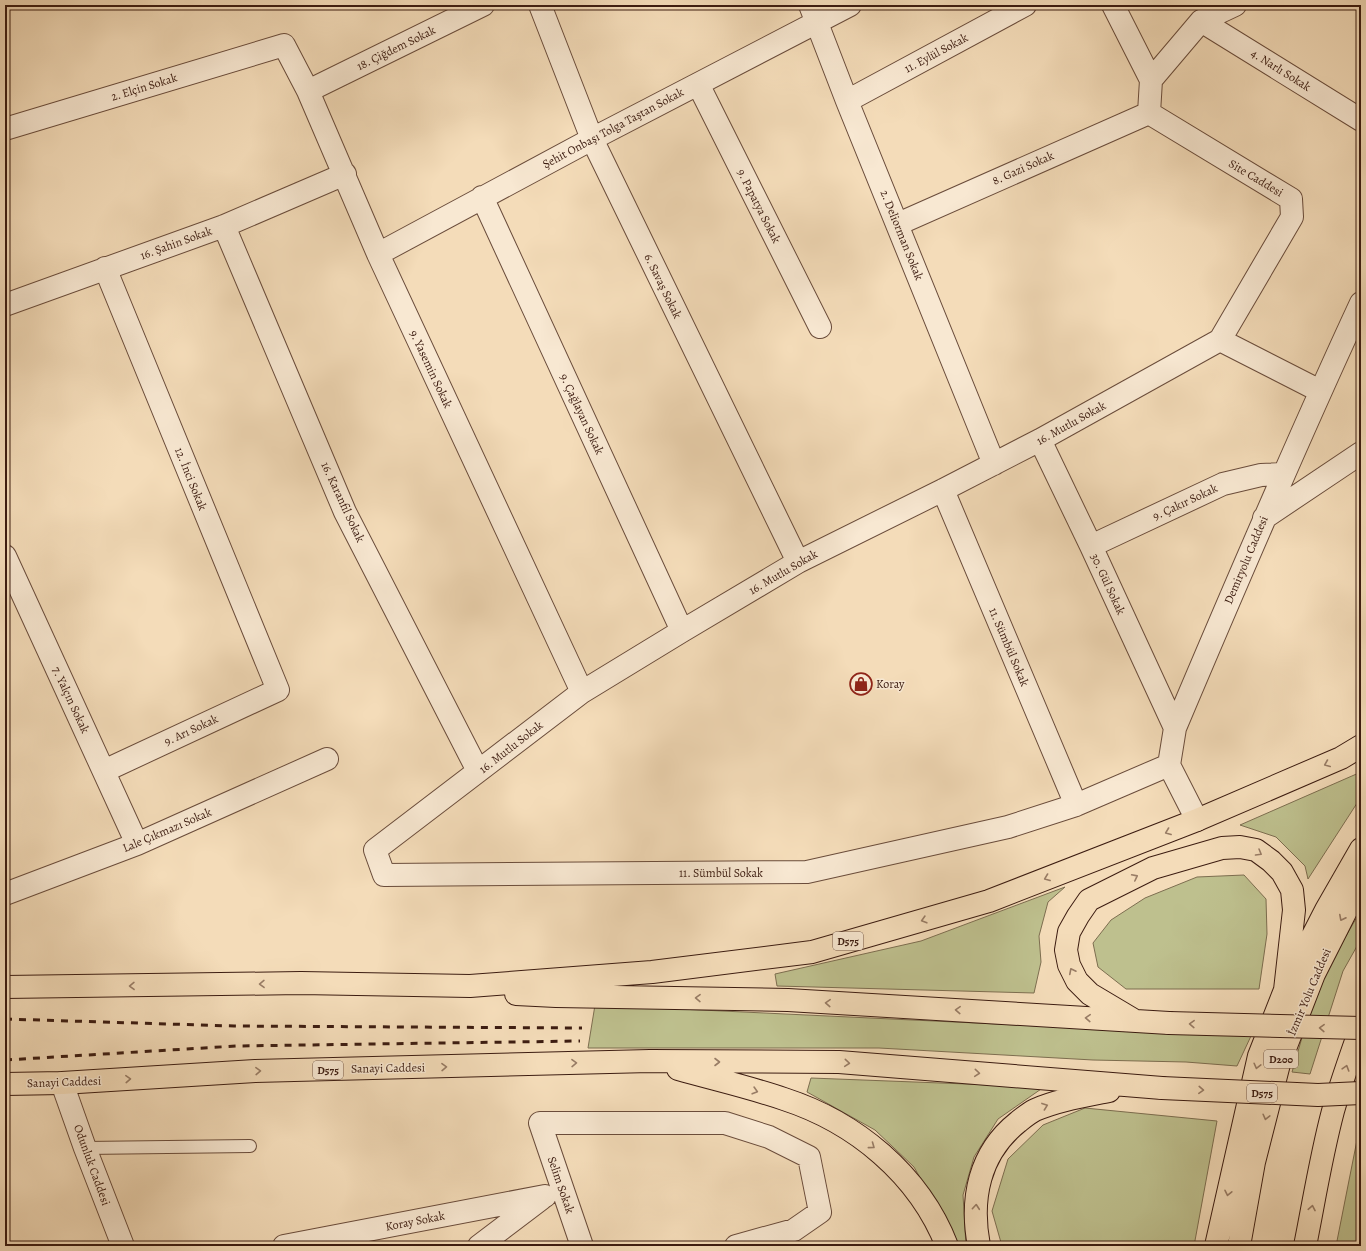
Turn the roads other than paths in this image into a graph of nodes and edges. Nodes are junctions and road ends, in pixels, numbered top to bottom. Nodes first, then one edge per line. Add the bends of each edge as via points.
1 (483, 5) edge
2 (540, 5) edge
3 (850, 5) edge
4 (1026, 5) edge
5 (1113, 5) edge
6 (1235, 5) edge
7 (813, 14) edge
8 (1201, 21) junction
9 (284, 45) joint
10 (1151, 80) junction
11 (698, 84) junction
12 (308, 91) junction
13 (847, 100) junction
14 (1149, 113) junction
15 (1361, 120) edge
16 (5, 129) edge
17 (592, 139) junction
18 (345, 174) junction
19 (482, 197) junction
20 (898, 224) junction
21 (224, 226) junction
22 (378, 254) junction
23 (105, 268) junction
24 (1361, 303) edge
25 (5, 305) edge
26 (820, 328) dead end
27 (1220, 340) junction
28 (1320, 391) junction
29 (1040, 440) junction
30 (1361, 453) edge
31 (994, 464) junction
32 (1284, 474) junction
33 (943, 490) junction
34 (1264, 518) junction
35 (1091, 546) junction
36 (5, 556) edge
37 (798, 562) junction
38 (682, 631) junction
39 (278, 690) joint
40 (582, 692) junction
41 (1175, 728) junction
42 (1361, 746) edge
43 (327, 759) dead end
44 (1169, 765) junction
45 (104, 771) junction
46 (478, 772) junction
47 (1076, 805) junction
48 (1197, 820) junction
49 (137, 844) junction
50 (1361, 849) edge
51 (375, 850) joint
52 (1361, 884) edge
53 (5, 894) edge
54 (301, 983) junction
55 (7, 985) edge
56 (1285, 990) junction
57 (1134, 1021) junction
58 (1361, 1028) edge
59 (650, 1061) junction
60 (62, 1083) junction
61 (5, 1084) edge
62 (1134, 1086) junction
63 (1361, 1093) edge
64 (250, 1146) dead end
65 (85, 1148) junction
66 (797, 1238) edge
67 (122, 1246) edge
68 (284, 1246) edge
69 (479, 1246) edge
70 (582, 1246) edge
71 (736, 1246) edge
72 (947, 1246) edge
73 (979, 1246) edge
74 (1216, 1246) edge
75 (1239, 1246) edge
76 (1305, 1246) edge

1 - 12 street, 18. Çiğdem Sokak
2 - 17 street, 6. Savaş Sokak
3 - 7 street, Şehit Onbaşı Tolga Taştan Sokak
4 - 13 street, 11. Eylül Sokak
5 - 10 street
6 - 8 street
7 - 11 street, Şehit Onbaşı Tolga Taştan Sokak
7 - 13 street, 2. Deliorman Sokak
8 - 10 street
8 - 15 street, 4. Narlı Sokak
9 - 12 street, 9. Yasemin Sokak
9 - 16 street, 2. Elçin Sokak
10 - 14 street
11 - 17 street, Şehit Onbaşı Tolga Taştan Sokak
11 - 26 street, 9. Papatya Sokak
12 - 18 street, 9. Yasemin Sokak
13 - 20 street, 2. Deliorman Sokak
14 - 20 street, 8. Gazi Sokak
14 - 27 street, Site Caddesi via 1291,199 1292,217
17 - 19 street, Şehit Onbaşı Tolga Taştan Sokak
17 - 37 street, 6. Savaş Sokak
18 - 21 street, 16. Şahin Sokak
18 - 22 street, 9. Yasemin Sokak
19 - 22 street, Şehit Onbaşı Tolga Taştan Sokak
19 - 38 street, 9. Çağlayan Sokak
20 - 31 street, 2. Deliorman Sokak
21 - 23 street, 16. Şahin Sokak
21 - 46 street, 16. Karanfil Sokak via 345,512
22 - 40 street, 9. Yasemin Sokak
23 - 25 street, 16. Şahin Sokak
23 - 39 street, 12. İnci Sokak
24 - 28 street, Demiryolu Caddesi
27 - 28 street
27 - 29 street, 16. Mutlu Sokak
28 - 32 street, Demiryolu Caddesi
29 - 31 street, 16. Mutlu Sokak
29 - 35 street, 30. Gül Sokak
30 - 34 street
31 - 33 street, 16. Mutlu Sokak
32 - 34 street, Demiryolu Caddesi
32 - 35 street, 9. Çakır Sokak via 1261,475 1223,484
33 - 37 street, 16. Mutlu Sokak
33 - 47 street, 11. Sümbül Sokak
34 - 41 street, Demiryolu Caddesi
35 - 41 street, 30. Gül Sokak
36 - 45 street, 7. Yalçın Sokak
37 - 38 street, 16. Mutlu Sokak
38 - 40 street, 16. Mutlu Sokak
39 - 45 street, 9. Arı Sokak
40 - 46 street, 16. Mutlu Sokak
41 - 44 street, Demiryolu Caddesi
42 -> 48 highway, D575 via 1341,758
43 - 49 street, Lale Çıkmazı Sokak
44 - 47 street, 11. Sümbül Sokak
44 - 48 street
45 - 49 street, 7. Yalçın Sokak
46 - 51 street, 16. Mutlu Sokak
47 - 51 street, 11. Sümbül Sokak via 1008,827 807,872 384,875
48 -> 54 highway, D575 via 989,901 812,952 652,972 470,986
49 - 53 street, Lale Çıkmazı Sokak
50 - 56 highway
52 -> 75 highway, İzmir Yolu Caddesi / D200 via 1314,974 1279,1064 1254,1162
54 -> 55 highway, D575
57 -> 54 highway via 788,1000 556,996
57 -> 56 highway via 1090,994 1077,981 1069,965 1066,950 1069,932 1089,900 1153,868 1222,848 1240,847 1256,850 1282,872 1292,890 1294,910
56 -> 74 highway via 1259,1056
58 -> 57 highway, bridge
76 -> 58 highway via 1333,1112
60 -> 59 highway, Sanayi Caddesi / D575 via 255,1071
59 -> 62 highway, D575 via 840,1062
59 -> 72 highway via 784,1099 850,1130 875,1147 918,1193
60 - 61 highway, Sanayi Caddesi / D575
60 - 65 street, Odunluk Caddesi
62 -> 63 highway, D575, bridge via 1318,1095
73 -> 62 highway via 975,1214 978,1189 984,1165 997,1142 1034,1110 1059,1101
64 - 65 lane
65 - 67 street, Odunluk Caddesi
66 - 70 street, Selim Sokak via 820,1212 809,1156 769,1137 725,1123 540,1123
66 - 71 street
68 - 69 street, Koray Sokak via 545,1196

